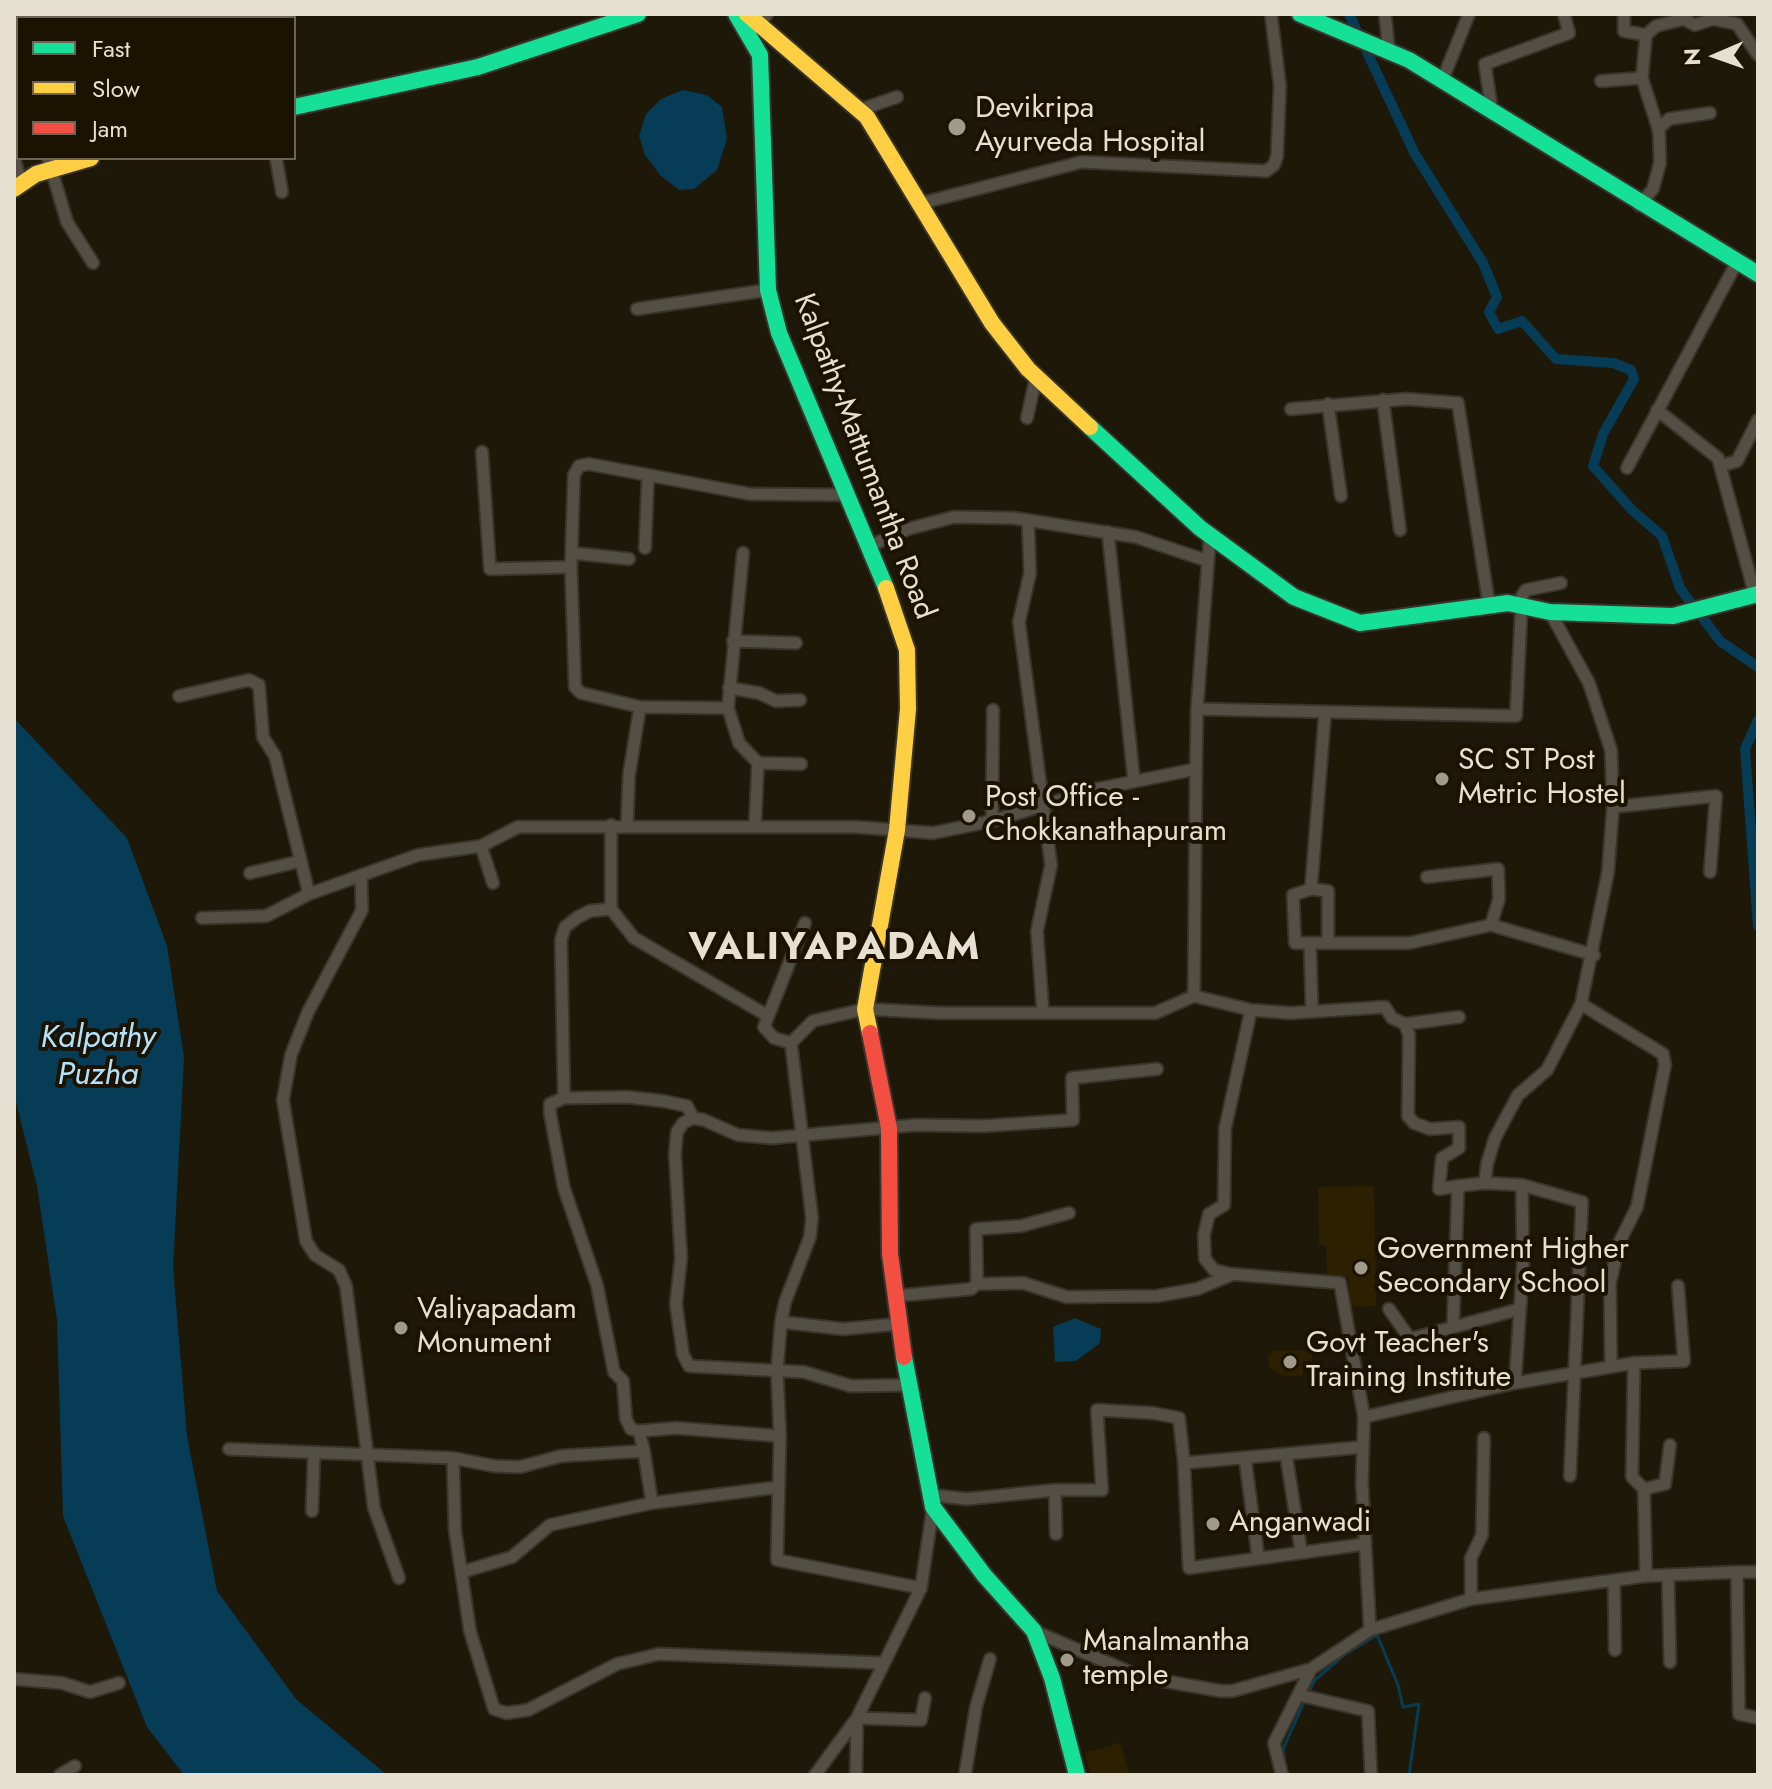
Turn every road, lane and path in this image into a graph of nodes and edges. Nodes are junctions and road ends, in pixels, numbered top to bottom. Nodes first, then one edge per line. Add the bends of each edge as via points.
1 (638, 14) edge
2 (736, 14) edge
3 (1271, 14) edge
4 (1300, 14) edge
5 (1385, 14) edge
6 (1469, 14) edge
7 (1564, 14) edge
8 (1624, 14) edge
9 (1684, 16) edge
10 (758, 18) edge
11 (1646, 35) junction
12 (1388, 51) junction
13 (1758, 55) edge
14 (1642, 78) junction
15 (1442, 81) junction
16 (1601, 81) dead end
17 (897, 97) dead end
18 (296, 107) edge
19 (859, 110) junction
20 (1492, 112) junction
21 (1710, 113) dead end
22 (1658, 129) junction
23 (14, 159) edge
24 (79, 160) edge
25 (276, 160) edge
26 (50, 165) edge
27 (18, 186) edge
28 (282, 192) dead end
29 (922, 203) junction
30 (1640, 205) junction
31 (1737, 262) junction
32 (93, 263) dead end
33 (1758, 274) edge
34 (768, 290) junction
35 (637, 309) dead end
36 (1036, 377) junction
37 (1383, 400) junction
38 (1328, 404) junction
39 (1291, 409) dead end
40 (1657, 410) junction
41 (1027, 418) dead end
42 (1758, 420) edge
43 (482, 452) dead end
44 (1720, 466) junction
45 (1627, 468) dead end
46 (648, 476) junction
47 (847, 495) junction
48 (1341, 496) dead end
49 (1028, 520) junction
50 (1400, 530) dead end
51 (1108, 532) junction
52 (1210, 535) junction
53 (870, 546) junction
54 (645, 548) dead end
55 (572, 553) junction
56 (743, 553) dead end
57 (629, 559) dead end
58 (1208, 561) junction
59 (571, 567) junction
60 (1561, 583) dead end
61 (1756, 595) edge
62 (1489, 605) junction
63 (1520, 607) junction
64 (1550, 612) junction
65 (733, 641) junction
66 (796, 643) dead end
67 (729, 688) junction
68 (179, 696) dead end
69 (800, 700) dead end
70 (640, 707) junction
71 (728, 708) junction
72 (1197, 709) junction
73 (993, 710) dead end
74 (1325, 713) junction
75 (758, 763) junction
76 (801, 764) dead end
77 (1196, 769) junction
78 (1134, 781) junction
79 (1040, 806) junction
80 (1613, 807) junction
81 (992, 821) junction
82 (611, 825) junction
83 (627, 825) junction
84 (755, 826) junction
85 (897, 830) junction
86 (481, 846) junction
87 (301, 861) junction
88 (1710, 872) dead end
89 (250, 873) dead end
90 (361, 875) junction
91 (1427, 877) dead end
92 (493, 883) dead end
93 (1311, 889) junction
94 (309, 894) junction
95 (611, 909) junction
96 (202, 918) dead end
97 (805, 923) dead end
98 (1491, 925) junction
99 (1328, 943) junction
100 (1310, 944) junction
101 (1594, 955) junction
102 (1194, 996) junction
103 (1581, 1004) junction
104 (865, 1009) junction
105 (1251, 1010) junction
106 (1312, 1011) junction
107 (1043, 1013) junction
108 (768, 1016) junction
109 (1459, 1017) dead end
110 (1405, 1024) junction
111 (791, 1043) junction
112 (1157, 1069) dead end
113 (564, 1098) junction
114 (693, 1118) junction
115 (889, 1128) junction
116 (804, 1137) junction
117 (1485, 1183) junction
118 (1522, 1185) junction
119 (1458, 1186) junction
120 (1069, 1213) dead end
121 (1231, 1274) junction
122 (977, 1284) junction
123 (1678, 1286) dead end
124 (895, 1296) junction
125 (1389, 1309) dead end
126 (1520, 1309) junction
127 (781, 1322) junction
128 (898, 1324) junction
129 (1453, 1327) junction
130 (1634, 1363) junction
131 (1611, 1367) junction
132 (777, 1371) junction
133 (1573, 1373) junction
134 (1515, 1383) junction
135 (911, 1385) junction
136 (1364, 1417) junction
137 (639, 1431) junction
138 (780, 1436) junction
139 (1484, 1438) dead end
140 (1670, 1445) dead end
141 (1363, 1447) junction
142 (229, 1449) dead end
143 (644, 1451) junction
144 (1286, 1454) junction
145 (314, 1455) junction
146 (365, 1456) junction
147 (453, 1458) junction
148 (1245, 1458) junction
149 (1184, 1463) junction
150 (1570, 1476) dead end
151 (779, 1487) junction
152 (1644, 1489) junction
153 (1055, 1490) junction
154 (933, 1501) junction
155 (652, 1503) junction
156 (312, 1511) dead end
157 (1056, 1534) dead end
158 (1365, 1544) junction
159 (1301, 1551) junction
160 (1258, 1556) junction
161 (462, 1572) junction
162 (1737, 1572) junction
163 (1758, 1572) edge
164 (1668, 1575) junction
165 (1646, 1576) junction
166 (399, 1578) dead end
167 (1614, 1581) junction
168 (921, 1588) junction
169 (1471, 1599) junction
170 (1370, 1630) junction
171 (1034, 1631) junction
172 (1615, 1650) dead end
173 (990, 1659) dead end
174 (1670, 1662) dead end
175 (882, 1663) junction
176 (1311, 1669) junction
177 (14, 1679) edge
178 (119, 1683) dead end
179 (1299, 1695) junction
180 (925, 1698) dead end
181 (857, 1718) junction
182 (1758, 1718) edge
183 (75, 1766) dead end
184 (60, 1775) edge
185 (815, 1775) edge
186 (856, 1775) edge
187 (965, 1775) edge
188 (1077, 1775) edge
189 (1282, 1775) edge
190 (1371, 1775) edge

1 - 18 street via 478,67
2 - 34 street, Kalpathy-Mattumantha Road via 760,55
3 - 29 street via 1280,86 1277,156 1266,171 1082,162
4 - 12 street
5 - 12 street
6 - 15 street
7 - 20 street via 1569,33 1485,64
8 - 11 street via 1624,31
9 - 11 street
9 - 13 street via 1695,25 1713,19 1737,24
10 - 19 street
11 - 14 street
12 - 15 street
14 - 16 street
14 - 22 street
15 - 20 street
17 - 19 street
19 - 29 street
20 - 30 street
21 - 22 street via 1669,119
22 - 30 street via 1660,163 1653,189
23 - 27 street
24 - 26 street
25 - 28 street
26 - 27 street
26 - 32 street via 67,222
29 - 36 street via 992,323
30 - 31 street
31 - 33 street
31 - 40 street
34 - 35 street
34 - 47 street, Kalpathy-Mattumantha Road via 779,333
36 - 41 street
36 - 52 street
37 - 38 street
37 - 50 street
37 - 62 street via 1458,403
38 - 39 street
38 - 48 street
40 - 44 street via 1718,458
40 - 45 street
42 - 44 street via 1737,461
43 - 59 street via 490,569
44 - 61 street
46 - 47 street via 750,494
46 - 54 street
46 - 55 street via 579,466 574,475
47 - 53 street, Kalpathy-Mattumantha Road
49 - 51 street
49 - 53 street via 954,517
49 - 79 street via 1030,573 1019,622
51 - 58 street
51 - 78 street
52 - 58 street
52 - 62 street via 1294,597 1360,623
53 - 85 street, Kalpathy-Mattumantha Road via 907,650 908,709
55 - 57 street
55 - 59 street
56 - 65 street
58 - 72 street
59 - 70 street via 575,687
60 - 63 street via 1526,590
61 - 64 street via 1673,616
62 - 63 street
63 - 64 street
63 - 74 street via 1516,716
64 - 80 street via 1589,683 1607,737
65 - 66 street
65 - 67 street
67 - 69 street via 776,701
67 - 71 street
68 - 87 street via 249,680 259,685 263,737 275,756
70 - 71 street
70 - 83 street
71 - 75 street via 739,743
72 - 74 street
72 - 77 street
73 - 81 street
74 - 93 street
75 - 76 street
75 - 84 street
77 - 78 street
77 - 102 street
78 - 79 street
79 - 81 street
79 - 107 street via 1051,865 1037,931
80 - 88 street via 1716,796
80 - 101 street
81 - 85 street via 933,833
82 - 83 street
82 - 86 street via 518,827
82 - 95 street
83 - 84 street
84 - 85 street
85 - 104 street, Kalpathy-Mattumantha Road
86 - 90 street via 418,855
86 - 92 street
87 - 89 street
87 - 94 street
90 - 94 street
90 - 146 street via 362,910 308,1012 291,1055 283,1100 306,1241 315,1255 339,1270 346,1286
91 - 98 street via 1498,869 1499,899
93 - 99 street via 1328,891
93 - 100 street via 1293,895 1295,943
94 - 96 street via 266,916
95 - 108 street via 634,938
95 - 113 street via 578,917 565,927 561,940
97 - 108 street
98 - 99 street via 1409,943
98 - 101 street
99 - 100 street
100 - 106 street
101 - 103 street
102 - 105 street
102 - 107 street via 1155,1013
103 - 117 street via 1547,1070 1512,1106 1495,1138
103 - 131 street via 1663,1054 1665,1065 1637,1207 1619,1243 1610,1283
104 - 107 street
104 - 111 street via 813,1021
104 - 115 street
105 - 106 street
105 - 121 street via 1225,1129 1224,1205 1209,1214 1204,1235 1205,1259 1214,1270
106 - 110 street via 1385,1007
108 - 111 street via 764,1027 774,1038
109 - 110 street
110 - 119 street via 1408,1116 1430,1129 1459,1127 1459,1148 1442,1158 1439,1189
111 - 116 street
112 - 115 street via 1072,1078 1073,1120
113 - 114 street via 663,1101 687,1106
113 - 137 street via 550,1104 550,1113 564,1188 597,1285 614,1372 623,1381 626,1419
114 - 116 street via 738,1135
114 - 132 street via 677,1132 675,1154 680,1204 676,1314 683,1354 689,1366
115 - 116 street
115 - 124 street
116 - 127 street via 810,1237
117 - 118 street
117 - 119 street
118 - 126 street
118 - 133 street via 1582,1202
119 - 129 street
120 - 122 street via 1021,1226 976,1229
121 - 122 street via 1197,1289 1118,1298 1067,1297 1023,1283
121 - 136 street via 1340,1283
122 - 124 street via 971,1289
123 - 130 street via 1684,1361
124 - 128 street
125 - 129 street via 1410,1339
126 - 129 street
126 - 134 street
127 - 128 street via 843,1329
127 - 132 street
128 - 135 street
130 - 131 street
130 - 152 street via 1632,1477
131 - 133 street
132 - 135 street via 804,1372 851,1386
132 - 138 street
133 - 134 street
133 - 150 street
134 - 136 street
135 - 154 street
136 - 141 street
137 - 138 street via 676,1428
137 - 143 street
138 - 151 street
139 - 169 street via 1482,1535 1471,1558
140 - 152 street via 1665,1484
141 - 144 street
141 - 158 street
142 - 145 street
143 - 147 street via 561,1456 520,1467
143 - 155 street
144 - 148 street
144 - 159 street
145 - 146 street
145 - 156 street
146 - 147 street
146 - 166 street via 374,1508
147 - 161 street
148 - 149 street
148 - 160 street
149 - 153 street via 1179,1418 1097,1410 1102,1490
149 - 160 street via 1189,1568
151 - 155 street
151 - 168 street via 777,1560
152 - 165 street
153 - 154 street
153 - 157 street
154 - 168 street
154 - 171 street via 984,1575
155 - 161 street via 550,1525 512,1557
158 - 159 street
158 - 170 street
159 - 160 street
161 - 175 street via 470,1631 494,1709 506,1713 528,1710 617,1664 659,1654
162 - 163 street
162 - 164 street
162 - 182 street via 1739,1714
164 - 165 street
164 - 174 street
165 - 167 street
167 - 169 street
167 - 172 street
168 - 175 street
169 - 170 street
170 - 176 street
171 - 176 street via 1141,1677 1221,1691
171 - 188 street
173 - 187 street
175 - 181 street
176 - 179 street
177 - 178 street via 62,1683 90,1692
179 - 189 street via 1274,1743
179 - 190 street via 1368,1711
180 - 181 street via 921,1720
181 - 185 street
181 - 186 street
183 - 184 street

